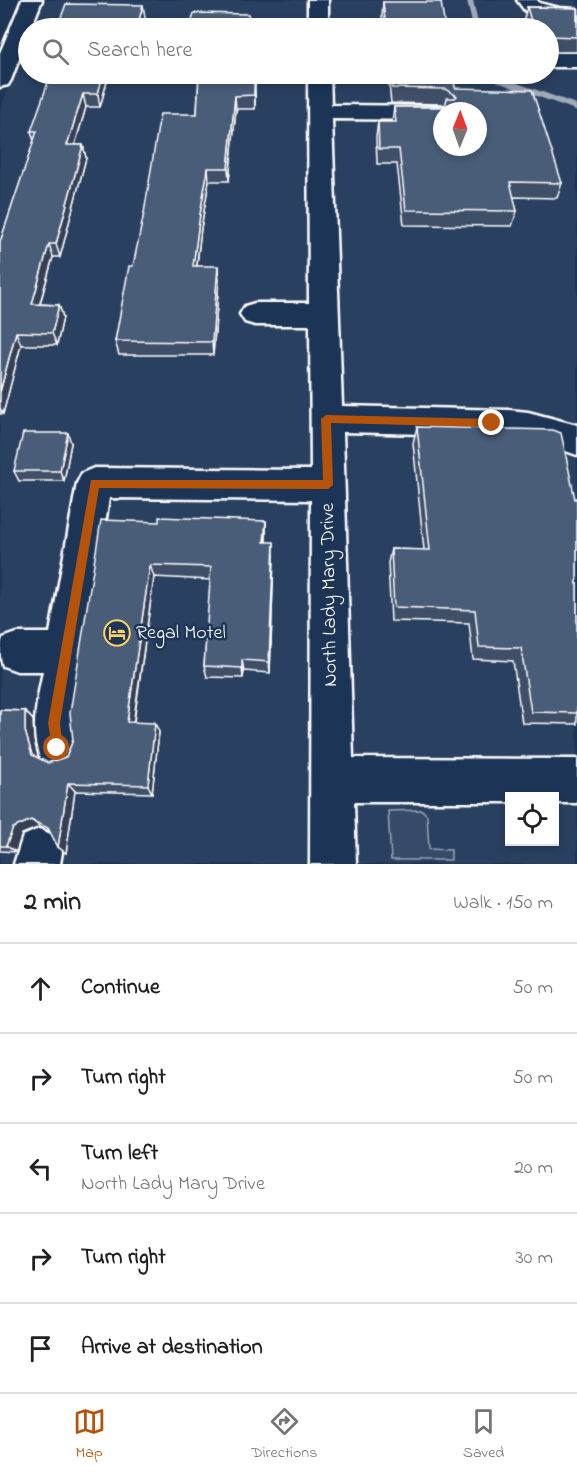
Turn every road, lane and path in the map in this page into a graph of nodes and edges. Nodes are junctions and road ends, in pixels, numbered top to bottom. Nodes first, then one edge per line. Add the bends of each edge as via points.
1 (32, 0) edge
2 (318, 0) edge
3 (527, 0) edge
4 (577, 15) edge
5 (25, 18) edge
6 (318, 18) edge
7 (18, 35) edge
8 (559, 60) edge
9 (577, 60) edge
10 (0, 80) edge
11 (319, 84) edge
12 (320, 112) junction
13 (433, 113) edge
14 (255, 314) dead end
15 (323, 314) junction
16 (326, 419) junction
17 (577, 441) edge
18 (328, 485) junction
19 (17, 652) dead end
20 (66, 652) junction
21 (57, 748) dead end
22 (332, 780) junction
23 (577, 781) edge
24 (333, 864) edge

1 - 5 street
2 - 6 street
3 - 4 street via 532,8
7 - 10 street
8 - 9 street
11 - 12 street, North Lady Mary Drive
12 - 13 street
12 - 15 street, North Lady Mary Drive
14 - 15 street
15 - 16 street, North Lady Mary Drive
16 - 17 street via 508,423 528,425
16 - 18 street, North Lady Mary Drive
18 - 20 street via 94,483
18 - 22 street, North Lady Mary Drive
19 - 20 street
20 - 21 street via 54,723
22 - 23 street
22 - 24 street, North Lady Mary Drive

